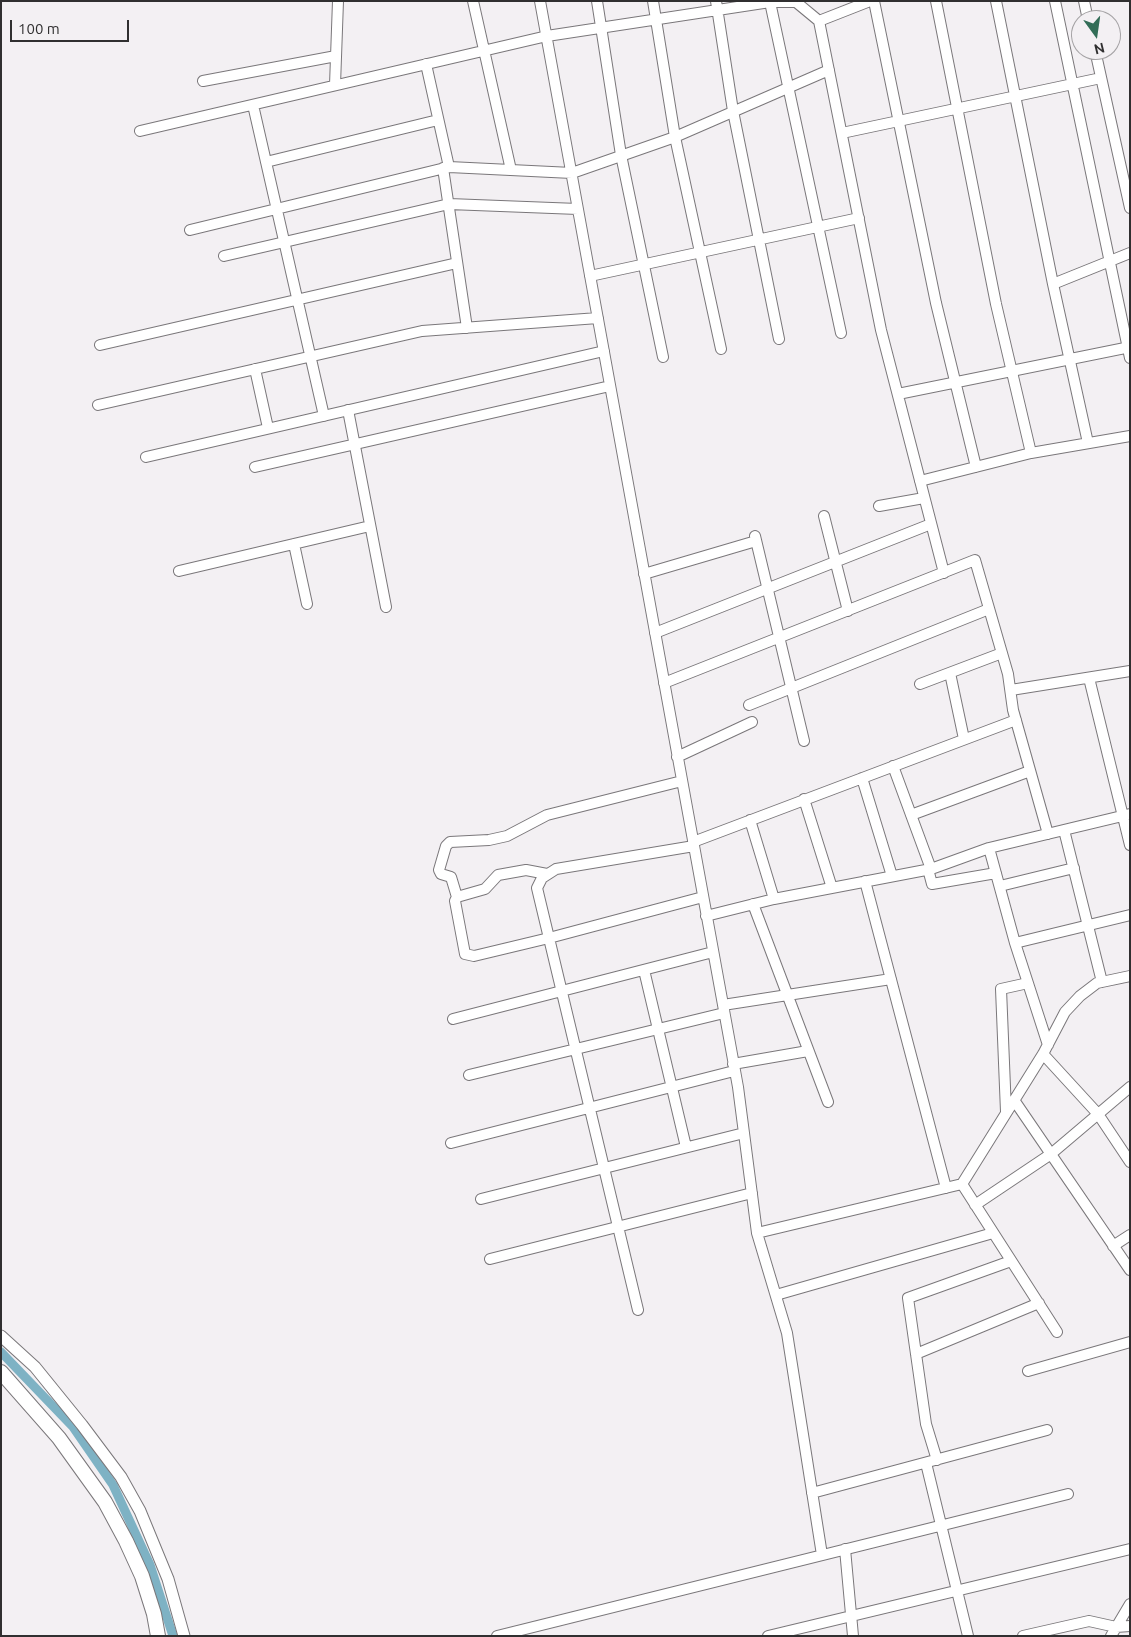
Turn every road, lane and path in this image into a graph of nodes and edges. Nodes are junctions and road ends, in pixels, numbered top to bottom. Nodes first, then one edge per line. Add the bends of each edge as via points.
1 (338, 1) edge
2 (473, 1) edge
3 (540, 1) edge
4 (597, 1) edge
5 (654, 1) edge
6 (874, 1) edge
7 (936, 1) edge
8 (996, 1) edge
9 (1055, 1) edge
10 (770, 2) edge
11 (864, 2) edge
12 (716, 6) edge
13 (656, 19) junction
14 (819, 21) junction
15 (601, 28) junction
16 (547, 36) junction
17 (484, 51) junction
18 (336, 56) junction
19 (1097, 60) edge
20 (426, 64) junction
21 (829, 70) junction
22 (1101, 78) junction
23 (203, 81) dead end
24 (1073, 84) junction
25 (335, 85) junction
26 (788, 88) junction
27 (1015, 96) junction
28 (253, 105) junction
29 (957, 108) junction
30 (733, 112) junction
31 (438, 120) junction
32 (899, 121) junction
33 (140, 131) dead end
34 (842, 133) junction
35 (675, 136) junction
36 (621, 155) junction
37 (266, 162) junction
38 (446, 168) junction
39 (511, 170) junction
40 (572, 173) junction
41 (449, 204) junction
42 (1130, 208) edge
43 (277, 209) junction
44 (578, 209) junction
45 (859, 218) junction
46 (818, 227) junction
47 (190, 230) dead end
48 (759, 240) junction
49 (284, 242) junction
50 (700, 253) junction
51 (1130, 253) edge
52 (224, 256) dead end
53 (1110, 261) junction
54 (457, 263) junction
55 (644, 265) junction
56 (590, 276) junction
57 (1053, 284) junction
58 (298, 300) junction
59 (598, 318) junction
60 (467, 328) junction
61 (841, 333) dead end
62 (779, 339) dead end
63 (100, 346) dead end
64 (720, 348) dead end
65 (604, 351) junction
66 (1129, 351) edge
67 (310, 357) junction
68 (663, 357) dead end
69 (1070, 359) junction
70 (255, 370) junction
71 (1012, 371) junction
72 (955, 382) junction
73 (610, 386) junction
74 (898, 394) junction
75 (98, 405) dead end
76 (348, 410) junction
77 (324, 416) junction
78 (268, 428) junction
79 (1130, 436) edge
80 (1088, 443) junction
81 (354, 445) junction
82 (1031, 453) junction
83 (146, 457) dead end
84 (255, 467) dead end
85 (976, 467) junction
86 (920, 481) junction
87 (924, 498) junction
88 (879, 506) dead end
89 (824, 516) dead end
90 (931, 524) junction
91 (370, 526) junction
92 (294, 544) junction
93 (836, 562) junction
94 (179, 571) dead end
95 (944, 573) junction
96 (644, 574) junction
97 (768, 589) junction
98 (307, 604) dead end
99 (386, 607) dead end
100 (989, 609) junction
101 (848, 611) junction
102 (655, 633) junction
103 (779, 638) junction
104 (1002, 653) junction
105 (1130, 671) edge
106 (950, 673) junction
107 (1089, 678) junction
108 (664, 683) junction
109 (920, 684) dead end
110 (791, 688) junction
111 (1010, 690) junction
112 (749, 705) dead end
113 (1016, 720) junction
114 (752, 722) dead end
115 (964, 739) junction
116 (804, 741) dead end
117 (678, 757) junction
118 (893, 766) junction
119 (1030, 771) junction
120 (862, 778) junction
121 (682, 781) junction
122 (804, 799) junction
123 (911, 815) junction
124 (1126, 815) edge
125 (750, 820) junction
126 (1064, 830) junction
127 (1048, 834) junction
128 (693, 844) junction
129 (1130, 845) edge
130 (989, 848) junction
131 (1074, 868) junction
132 (930, 869) junction
133 (996, 872) junction
134 (546, 874) junction
135 (892, 876) junction
136 (865, 881) junction
137 (1000, 886) junction
138 (832, 888) junction
139 (457, 897) junction
140 (703, 897) junction
141 (774, 899) junction
142 (753, 904) junction
143 (1130, 915) edge
144 (706, 916) junction
145 (1088, 925) junction
146 (549, 938) junction
147 (1015, 942) junction
148 (713, 952) junction
149 (644, 970) junction
150 (1130, 976) edge
151 (891, 979) junction
152 (1102, 982) junction
153 (1028, 983) junction
154 (562, 991) junction
155 (787, 995) junction
156 (723, 1009) junction
157 (453, 1019) dead end
158 (658, 1029) junction
159 (576, 1049) junction
160 (1046, 1049) junction
161 (808, 1051) junction
162 (734, 1068) junction
163 (469, 1074) dead end
164 (671, 1087) junction
165 (1130, 1087) edge
166 (1014, 1100) junction
167 (828, 1102) dead end
168 (590, 1108) junction
169 (1006, 1113) junction
170 (1098, 1114) junction
171 (744, 1133) junction
172 (451, 1144) dead end
173 (686, 1148) junction
174 (1051, 1154) junction
175 (1130, 1162) edge
176 (604, 1168) junction
177 (962, 1184) junction
178 (946, 1188) junction
179 (752, 1193) junction
180 (481, 1199) dead end
181 (975, 1205) junction
182 (618, 1227) junction
183 (757, 1233) junction
184 (993, 1233) junction
185 (1130, 1235) edge
186 (1113, 1246) junction
187 (490, 1259) dead end
188 (1012, 1261) junction
189 (1130, 1270) edge
190 (776, 1295) junction
191 (1039, 1303) junction
192 (638, 1310) dead end
193 (1057, 1332) dead end
194 (1, 1336) edge
195 (1130, 1342) edge
196 (916, 1354) junction
197 (1028, 1370) dead end
198 (1, 1372) edge
199 (1047, 1430) dead end
200 (937, 1460) junction
201 (926, 1463) junction
202 (812, 1493) junction
203 (1068, 1494) dead end
204 (941, 1526) junction
205 (1130, 1549) edge
206 (845, 1550) junction
207 (822, 1555) junction
208 (957, 1591) junction
209 (1130, 1604) edge
210 (851, 1616) junction
211 (1130, 1626) edge
212 (1113, 1631) edge
213 (158, 1636) edge
214 (184, 1636) edge
215 (497, 1636) edge
216 (768, 1636) edge
217 (853, 1636) edge
218 (968, 1636) edge
219 (1023, 1636) edge

1 - 18 street
2 - 17 street
3 - 16 street
4 - 15 street
5 - 13 street
6 - 32 street
7 - 29 street
8 - 27 street
9 - 24 street
10 - 12 street
10 - 14 street via 796,2
10 - 26 street
11 - 14 street
12 - 13 street
12 - 30 street
13 - 15 street
13 - 35 street
14 - 21 street
15 - 16 street
15 - 36 street
16 - 17 street
16 - 40 street
17 - 20 street
17 - 39 street
18 - 23 street
18 - 25 street
19 - 22 street
20 - 25 street
20 - 31 street
21 - 26 street
21 - 34 street
22 - 24 street
22 - 42 street
24 - 27 street
24 - 53 street
25 - 28 street
26 - 30 street
26 - 46 street
27 - 29 street
27 - 57 street
28 - 33 street
28 - 37 street
29 - 32 street
29 - 71 street
30 - 35 street
30 - 48 street
31 - 37 street
31 - 38 street
32 - 34 street
32 - 72 street
34 - 45 street
35 - 36 street
35 - 50 street
36 - 40 street
36 - 55 street
37 - 43 street
38 - 39 street
38 - 41 street
38 - 43 street
39 - 40 street
40 - 44 street
41 - 44 street
41 - 49 street
41 - 54 street
43 - 47 street
43 - 49 street
44 - 56 street
45 - 46 street
45 - 74 street via 881,330
46 - 48 street
46 - 61 street
48 - 50 street
48 - 62 street
49 - 52 street
49 - 58 street
50 - 55 street
50 - 64 street
51 - 53 street
53 - 57 street
53 - 66 street
54 - 58 street
54 - 60 street
55 - 56 street
55 - 68 street
56 - 59 street
57 - 69 street
58 - 63 street
58 - 67 street
59 - 60 street
59 - 65 street
60 - 67 street via 422,331
65 - 73 street
65 - 76 street
66 - 69 street
67 - 70 street
67 - 77 street
69 - 71 street
69 - 80 street
70 - 75 street
70 - 78 street
71 - 72 street
71 - 82 street
72 - 74 street
72 - 85 street
73 - 81 street
73 - 96 street
74 - 86 street
76 - 77 street
76 - 81 street
77 - 78 street
78 - 83 street
79 - 80 street
80 - 82 street
81 - 84 street
81 - 91 street
82 - 85 street
85 - 86 street
86 - 87 street
87 - 88 street
87 - 90 street
89 - 93 street
90 - 93 street
90 - 95 street
91 - 92 street
91 - 99 street
92 - 94 street
92 - 98 street
93 - 97 street
93 - 101 street
95 - 100 street via 975,560
95 - 101 street
96 - 97 street via 755,538
96 - 102 street
97 - 102 street
97 - 103 street
100 - 104 street
100 - 110 street
101 - 103 street
102 - 108 street
103 - 108 street
103 - 110 street
104 - 106 street
104 - 111 street
105 - 107 street
106 - 109 street
106 - 115 street
107 - 111 street
107 - 124 street
108 - 117 street
110 - 112 street
110 - 116 street
111 - 113 street
113 - 115 street
113 - 119 street
114 - 117 street
115 - 118 street
117 - 121 street
118 - 120 street
118 - 123 street
119 - 123 street
119 - 127 street
120 - 122 street
120 - 135 street
121 - 128 street
121 - 139 street via 547,815 508,836 450,842 439,870 451,877
122 - 125 street
122 - 138 street
123 - 132 street
124 - 126 street
124 - 129 street
125 - 128 street
125 - 141 street
126 - 127 street
126 - 131 street
127 - 130 street
128 - 134 street via 556,869
128 - 140 street
130 - 132 street
130 - 133 street
131 - 137 street
131 - 145 street
132 - 133 street via 932,884
132 - 135 street
133 - 137 street
134 - 139 street via 526,870 498,875 485,889
134 - 146 street via 537,888
135 - 136 street
136 - 138 street
136 - 151 street
137 - 147 street
138 - 141 street
139 - 146 street via 455,901 465,954 470,956
140 - 144 street
140 - 146 street
141 - 142 street
142 - 144 street
142 - 155 street
143 - 145 street
144 - 148 street
145 - 147 street
145 - 152 street
146 - 154 street
147 - 153 street
148 - 149 street
148 - 156 street
149 - 154 street
149 - 158 street
150 - 152 street
151 - 155 street
151 - 178 street
152 - 160 street via 1080,996 1065,1012
153 - 160 street
153 - 169 street via 1001,989
154 - 157 street
154 - 159 street
155 - 156 street
155 - 161 street
156 - 158 street
156 - 162 street
158 - 159 street
158 - 164 street
159 - 163 street
159 - 168 street
160 - 166 street
160 - 170 street
161 - 162 street
161 - 167 street
162 - 164 street
162 - 171 street
164 - 168 street
164 - 173 street
165 - 170 street
166 - 169 street
166 - 174 street
168 - 172 street
168 - 176 street
169 - 177 street
170 - 174 street
170 - 175 street
171 - 173 street
171 - 179 street
173 - 176 street
174 - 181 street
174 - 186 street
176 - 180 street
176 - 182 street
177 - 178 street
177 - 181 street
178 - 183 street
179 - 182 street
179 - 183 street
181 - 184 street
182 - 187 street
182 - 192 street
183 - 190 street
184 - 188 street
184 - 190 street
185 - 186 street
186 - 189 street
188 - 191 street
188 - 196 street via 908,1298
190 - 202 street via 787,1333
191 - 193 street
191 - 196 street
194 - 214 street via 34,1367 121,1477 140,1510 168,1579
195 - 197 street
196 - 200 street via 926,1424
198 - 213 main road via 59,1438 104,1502 142,1576
199 - 200 street
200 - 201 street
201 - 202 street
201 - 204 street
202 - 207 street
203 - 204 street
204 - 206 street
204 - 208 street
205 - 208 street
206 - 207 street
206 - 210 street
207 - 215 street
208 - 210 street
208 - 218 street
209 - 212 street
210 - 216 street
210 - 217 street
211 - 212 street
212 - 219 street via 1089,1621

